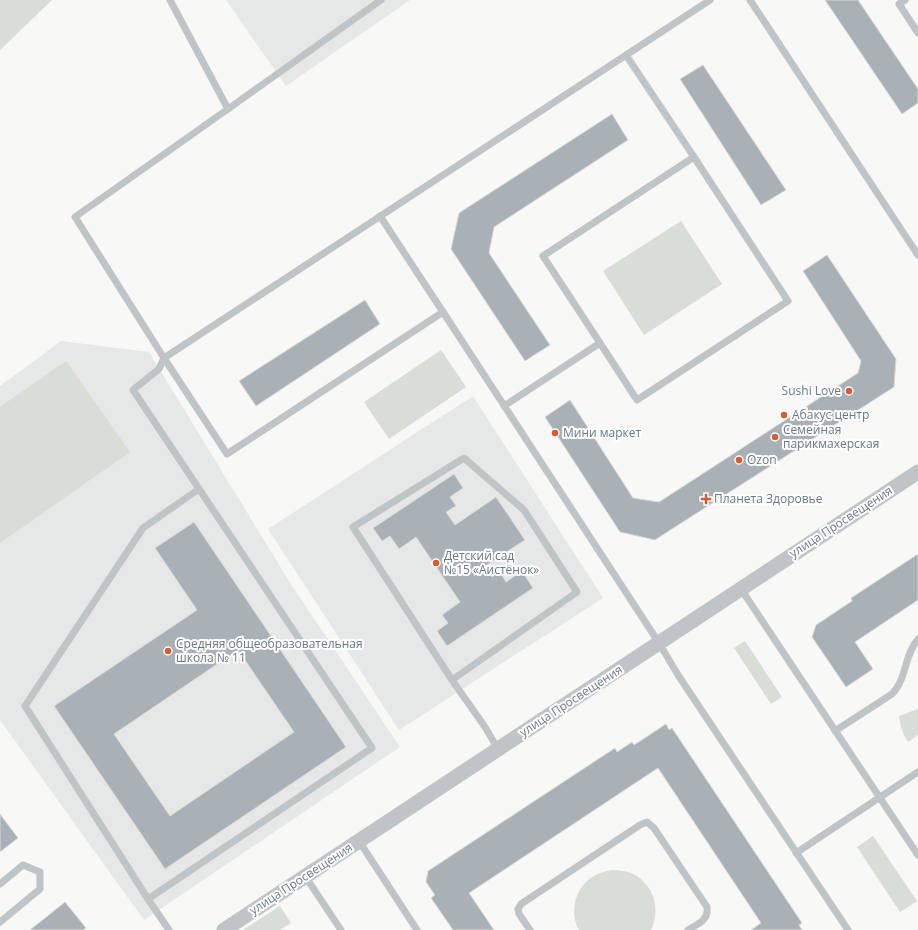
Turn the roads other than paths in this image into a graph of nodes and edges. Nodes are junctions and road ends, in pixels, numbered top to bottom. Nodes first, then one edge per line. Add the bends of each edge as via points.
1 (170, 0) edge
2 (381, 0) edge
3 (710, 0) edge
4 (750, 0) edge
5 (900, 1) edge
6 (918, 33) edge
7 (626, 54) junction
8 (228, 108) junction
9 (694, 157) junction
10 (380, 216) junction
11 (918, 256) edge
12 (443, 312) junction
13 (600, 343) junction
14 (164, 358) junction
15 (504, 406) junction
16 (918, 472) edge
17 (199, 489) junction
18 (741, 589) junction
19 (918, 639) edge
20 (659, 643) junction
21 (452, 680) junction
22 (835, 731) junction
23 (498, 749) junction
24 (918, 772) edge
25 (880, 797) junction
26 (359, 841) junction
27 (796, 853) junction
28 (918, 855) edge
29 (305, 876) junction
30 (0, 884) edge
31 (148, 899) junction
32 (0, 922) edge
33 (169, 930) edge
34 (224, 930) edge
35 (341, 930) edge
36 (417, 930) edge
37 (530, 930) edge
38 (688, 930) edge
39 (848, 930) edge

1 - 8 lane
2 - 8 lane
3 - 7 lane
4 - 11 lane
5 - 6 lane
7 - 9 lane
7 - 10 lane
8 - 14 lane via 75,217
9 - 13 lane via 543,256
9 - 13 lane via 788,301 637,400
10 - 12 lane
10 - 14 lane
12 - 14 lane via 227,454
12 - 15 lane
13 - 15 lane
14 - 17 lane via 159,369 133,390
15 - 20 lane
16 - 18 street, улица Просвещения
17 - 31 lane via 143,528 25,706
17 - 31 lane via 372,748
18 - 20 street, улица Просвещения
18 - 22 lane
19 - 22 lane via 912,648 897,689
20 - 23 street, улица Просвещения
20 - 27 lane
21 - 21 lane via 353,527 464,458 524,510 576,592
21 - 23 lane
22 - 25 lane
23 - 26 street, улица Просвещения
24 - 25 lane
25 - 27 lane
25 - 28 lane
26 - 29 street, улица Просвещения
26 - 36 lane
27 - 39 lane
29 - 34 street, улица Просвещения
29 - 35 lane
30 - 32 lane via 23,865 40,872 40,889
31 - 33 lane
37 - 38 lane via 519,914 521,904 640,824 647,822 654,828 707,907 708,913 704,919

